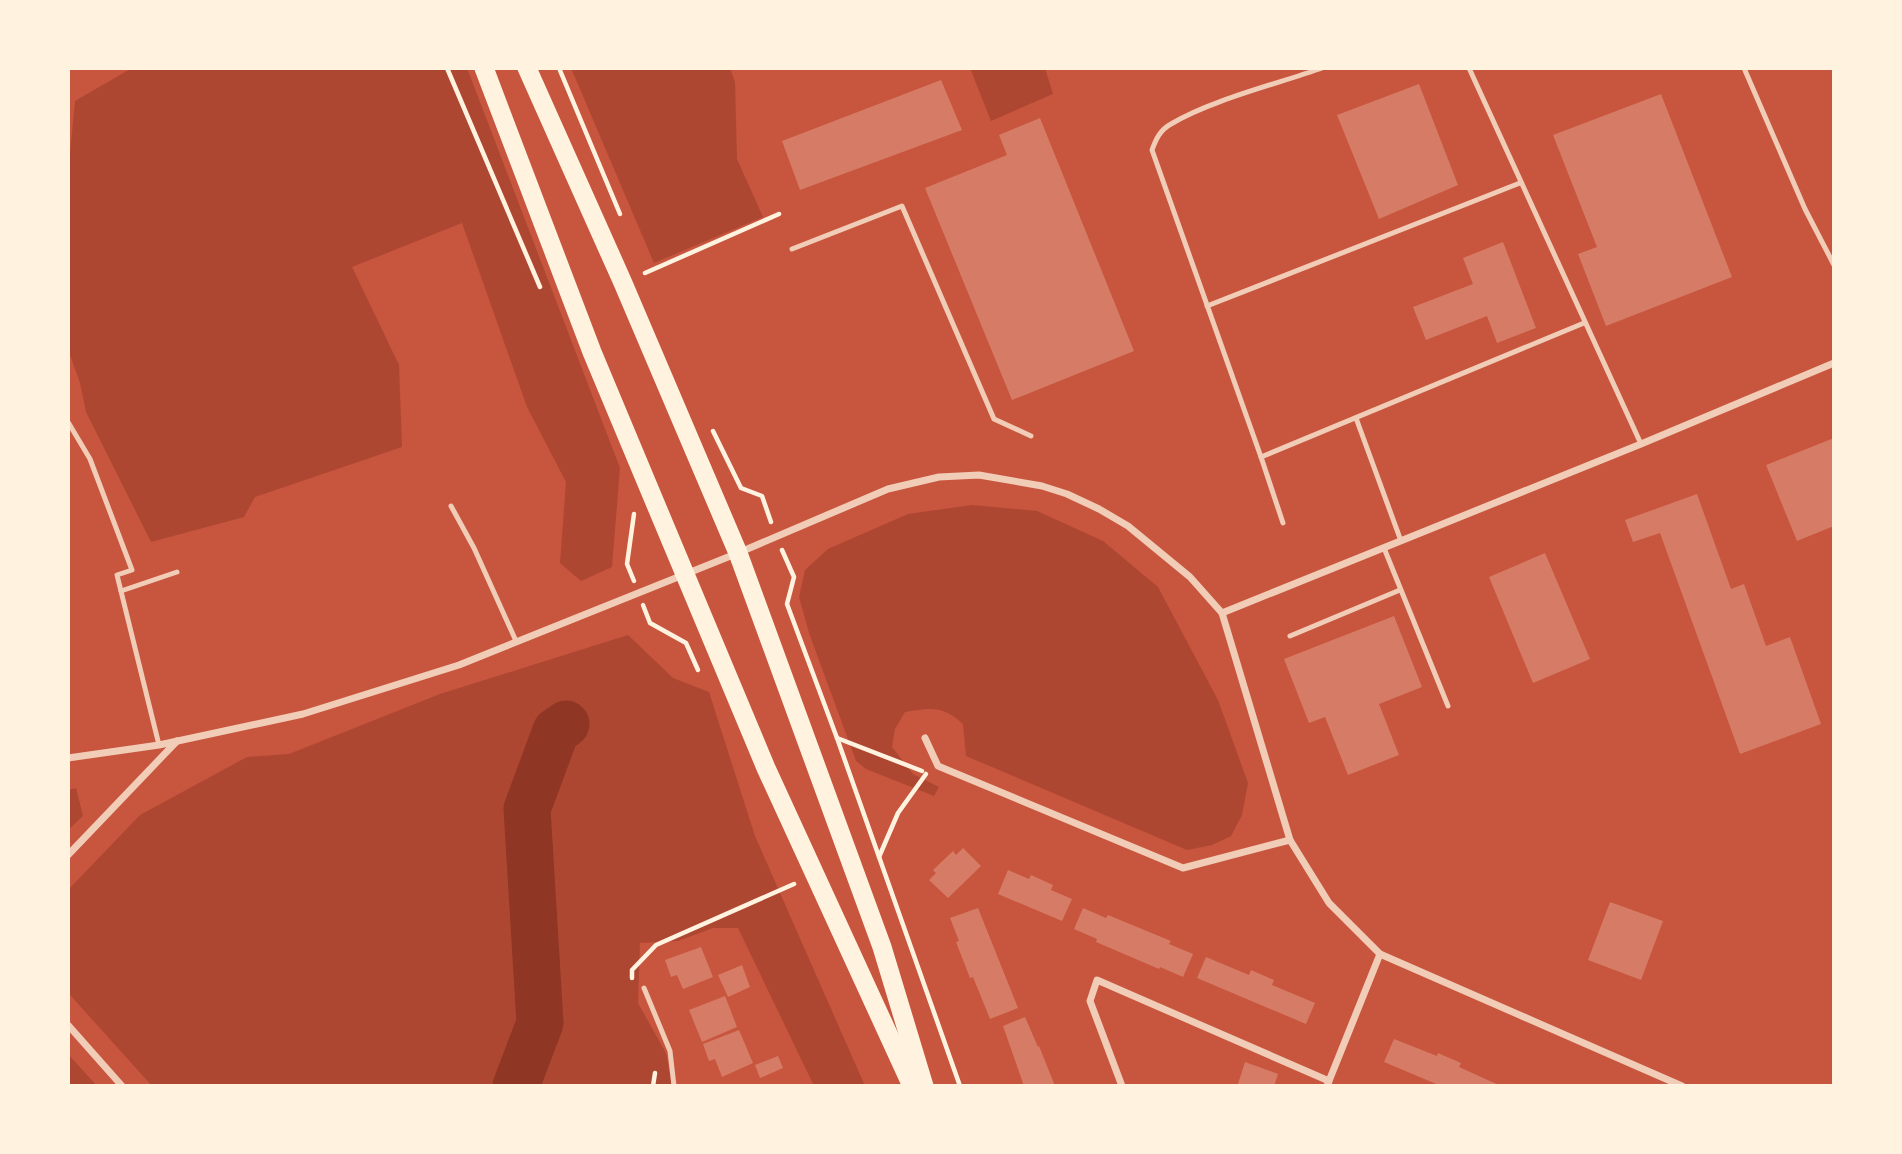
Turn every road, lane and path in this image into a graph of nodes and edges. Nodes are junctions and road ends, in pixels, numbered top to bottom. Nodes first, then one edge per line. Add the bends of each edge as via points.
1 (484, 68) edge
2 (527, 68) edge
3 (1322, 68) edge
4 (1469, 68) edge
5 (1744, 68) edge
6 (1520, 183) junction
7 (779, 214) dead end
8 (792, 249) dead end
9 (1834, 265) edge
10 (645, 273) dead end
11 (1208, 306) junction
12 (1584, 323) junction
13 (1834, 363) edge
14 (1356, 418) junction
15 (68, 422) edge
16 (1031, 436) dead end
17 (1641, 444) junction
18 (1261, 457) junction
19 (451, 506) dead end
20 (1283, 523) dead end
21 (1401, 541) junction
22 (1384, 548) junction
23 (738, 553) junction
24 (177, 572) dead end
25 (686, 574) junction
26 (1400, 590) junction
27 (121, 591) junction
28 (1222, 613) junction
29 (1290, 636) dead end
30 (516, 641) junction
31 (1448, 706) dead end
32 (837, 738) dead end
33 (925, 738) dead end
34 (177, 741) junction
35 (159, 745) junction
36 (68, 758) edge
37 (1290, 840) junction
38 (68, 855) edge
39 (879, 858) dead end
40 (794, 884) dead end
41 (1380, 954) junction
42 (632, 982) dead end
43 (644, 988) dead end
44 (68, 1025) edge
45 (656, 1066) dead end
46 (1328, 1083) edge
47 (122, 1086) edge
48 (653, 1086) edge
49 (674, 1086) edge
50 (912, 1086) edge
51 (924, 1086) edge
52 (1122, 1086) edge
53 (1682, 1086) edge

1 - 25 highway via 592,352
2 - 23 highway
3 - 11 lane via 1214,105 1169,125 1157,136 1152,150
4 - 6 lane
5 - 9 lane
6 - 11 lane
6 - 12 lane
7 - 10 path
8 - 16 lane via 902,206 994,419
11 - 18 lane
12 - 14 lane
12 - 17 lane
13 - 17 street
14 - 18 lane
14 - 21 lane
15 - 27 lane via 90,459 132,570 117,575
17 - 21 street
18 - 20 lane
19 - 30 lane
21 - 22 street
22 - 26 lane
22 - 28 street
23 - 25 street
23 - 28 street via 888,489 939,477 979,475 1042,486 1099,509 1128,526
23 - 51 highway via 882,947
24 - 27 lane
25 - 30 street
25 - 50 highway via 766,768
26 - 29 lane
26 - 31 lane
27 - 35 lane
28 - 37 street
30 - 34 street via 459,665 303,714
32 - 39 path via 926,773 898,813
33 - 37 street via 939,766 1183,868
34 - 35 street
34 - 38 street
35 - 36 street
37 - 41 street via 1329,903
40 - 42 path via 656,945 632,970
41 - 46 street
41 - 53 street
43 - 49 lane via 670,1051
44 - 47 street
45 - 48 path
46 - 52 street via 1097,981 1090,1001

